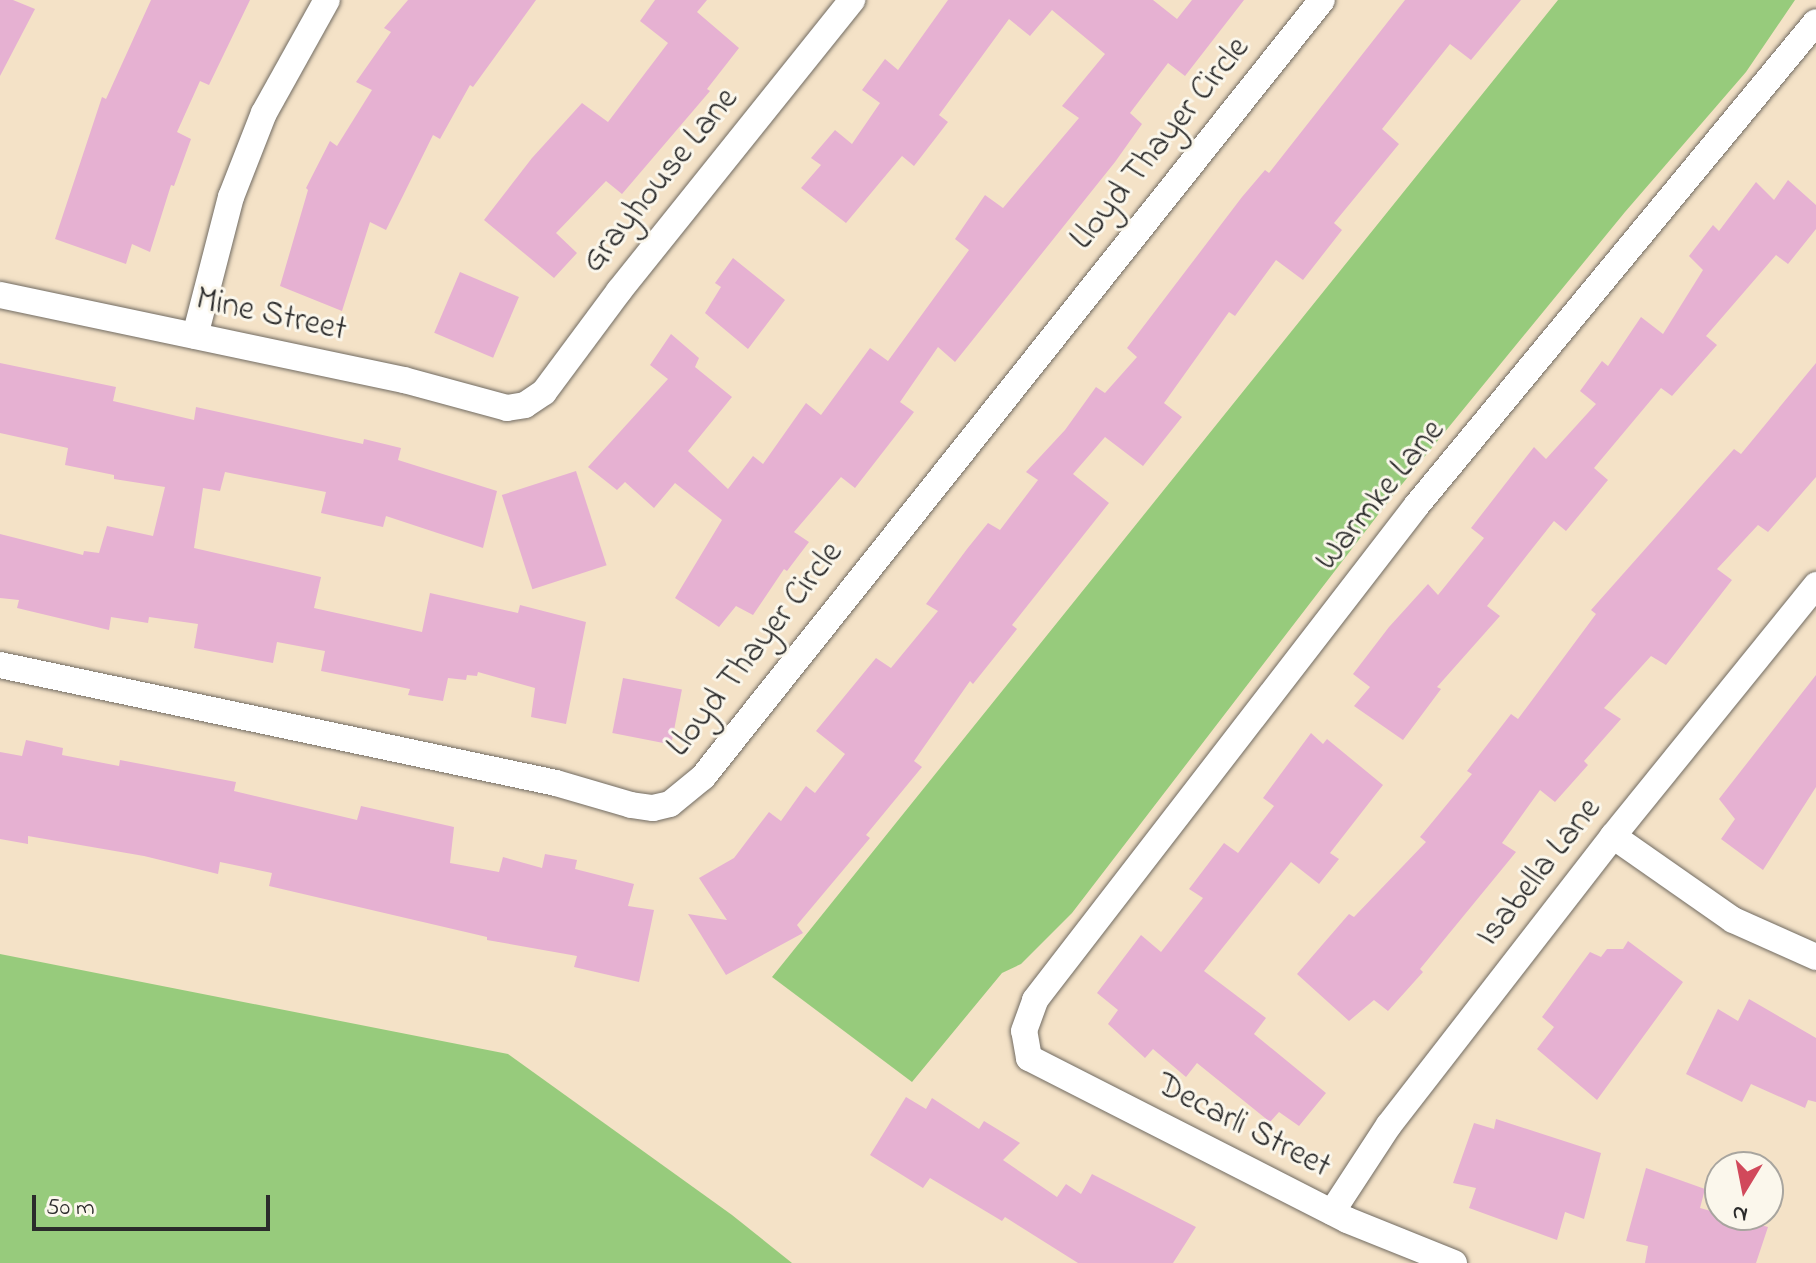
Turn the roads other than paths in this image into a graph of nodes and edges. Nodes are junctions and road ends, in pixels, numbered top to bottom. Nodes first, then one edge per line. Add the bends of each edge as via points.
1 (327, 0) edge
2 (852, 0) edge
3 (1322, 0) edge
4 (1816, 22) edge
5 (0, 295) edge
6 (195, 336) junction
7 (525, 405) joint
8 (1816, 585) edge
9 (0, 665) edge
10 (1613, 836) junction
11 (1816, 957) edge
12 (1024, 1031) joint
13 (1332, 1212) junction
14 (1454, 1263) edge

1 - 6 street via 264,113 231,197
2 - 7 street, Grayhouse Lane via 544,392
3 - 9 street, Lloyd Thayer Circle via 703,777 670,804 631,805 556,783
4 - 12 street, Warmke Lane via 1417,505 1035,1000
5 - 6 street, Mine Street
6 - 7 street, Mine Street via 404,380 507,408
8 - 10 street, Isabella Lane
10 - 11 street via 1733,920
10 - 13 street, Isabella Lane via 1389,1125
12 - 13 street, Decarli Street via 1029,1058
13 - 14 street, Decarli Street

